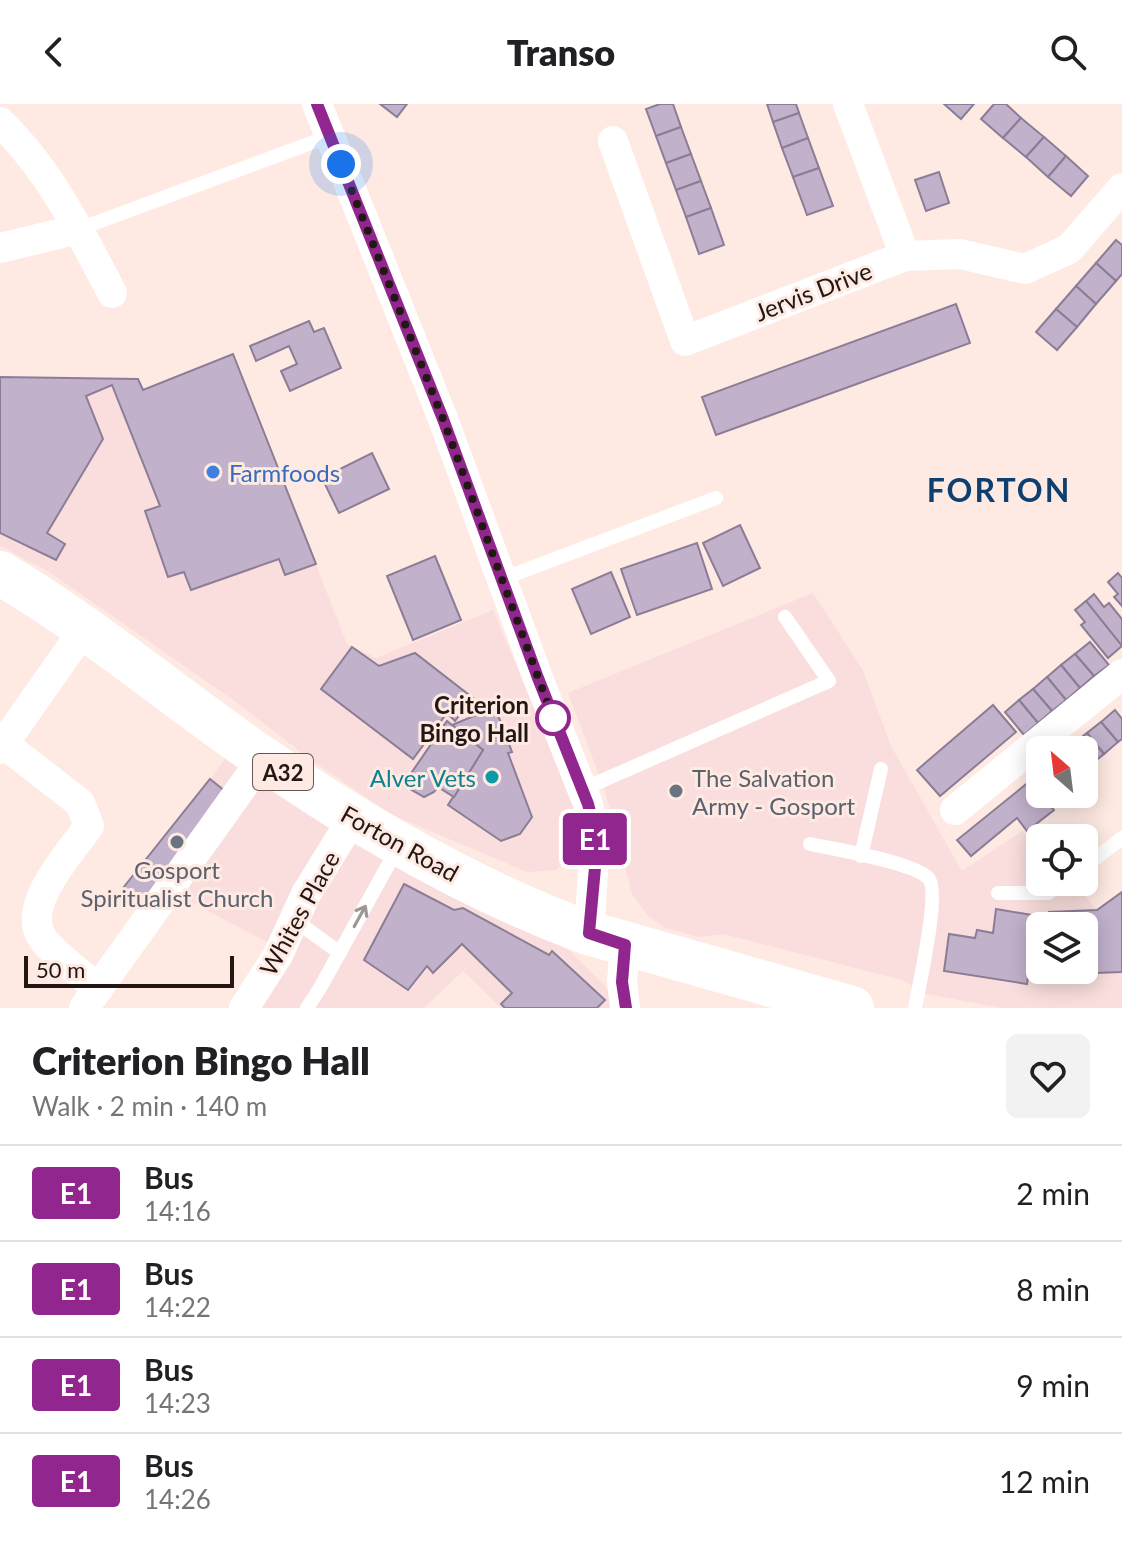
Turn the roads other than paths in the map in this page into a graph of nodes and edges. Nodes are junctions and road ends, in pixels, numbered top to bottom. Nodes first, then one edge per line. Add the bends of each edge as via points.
1 (317, 104) edge
2 (848, 104) edge
3 (0, 122) edge
4 (330, 136) junction
5 (613, 141) dead end
6 (1122, 188) edge
7 (79, 229) junction
8 (0, 248) edge
9 (905, 256) junction
10 (112, 293) dead end
11 (716, 498) dead end
12 (0, 573) edge
13 (502, 579) junction
14 (785, 617) dead end
15 (85, 628) junction
16 (1122, 674) edge
17 (2, 746) edge
18 (263, 758) junction
19 (881, 769) dead end
20 (581, 790) junction
21 (955, 810) dead end
22 (353, 818) junction
23 (1122, 838) edge
24 (810, 844) dead end
25 (399, 845) junction
26 (861, 856) junction
27 (1098, 856) edge
28 (998, 893) dead end
29 (1026, 893) edge
30 (293, 919) junction
31 (607, 939) junction
32 (340, 953) junction
33 (91, 999) edge
34 (244, 1008) edge
35 (307, 1008) edge
36 (625, 1008) edge
37 (852, 1008) edge
38 (915, 1008) edge

1 - 4 street
2 - 9 street
3 - 7 street via 24,146
4 - 7 lane
4 - 13 street
5 - 9 street, Jervis Drive via 685,341
6 - 9 street, Jervis Drive via 1069,249 1025,269 960,254
7 - 8 street
7 - 10 street
11 - 13 lane
12 - 15 main road, Forton Road / A32
13 - 20 street
14 - 20 lane via 829,681
15 - 17 street
15 - 18 main road, Forton Road / A32
16 - 21 street
17 - 33 street via 80,803 89,826 40,894 36,916 41,938
18 - 22 main road, Forton Road / A32
18 - 33 street
19 - 26 lane
20 - 31 street via 591,813
22 - 25 main road, Forton Road / A32
22 - 30 street, Whites Place
23 - 27 lane
24 - 26 lane
25 - 31 main road, Forton Road / A32 via 512,902
32 -> 25 lane
26 - 38 lane via 915,868 930,879 932,912
28 - 29 lane
30 - 32 lane
30 - 34 street, Whites Place via 278,955
31 - 36 street
31 - 37 main road, Forton Road / A32
32 - 35 lane

